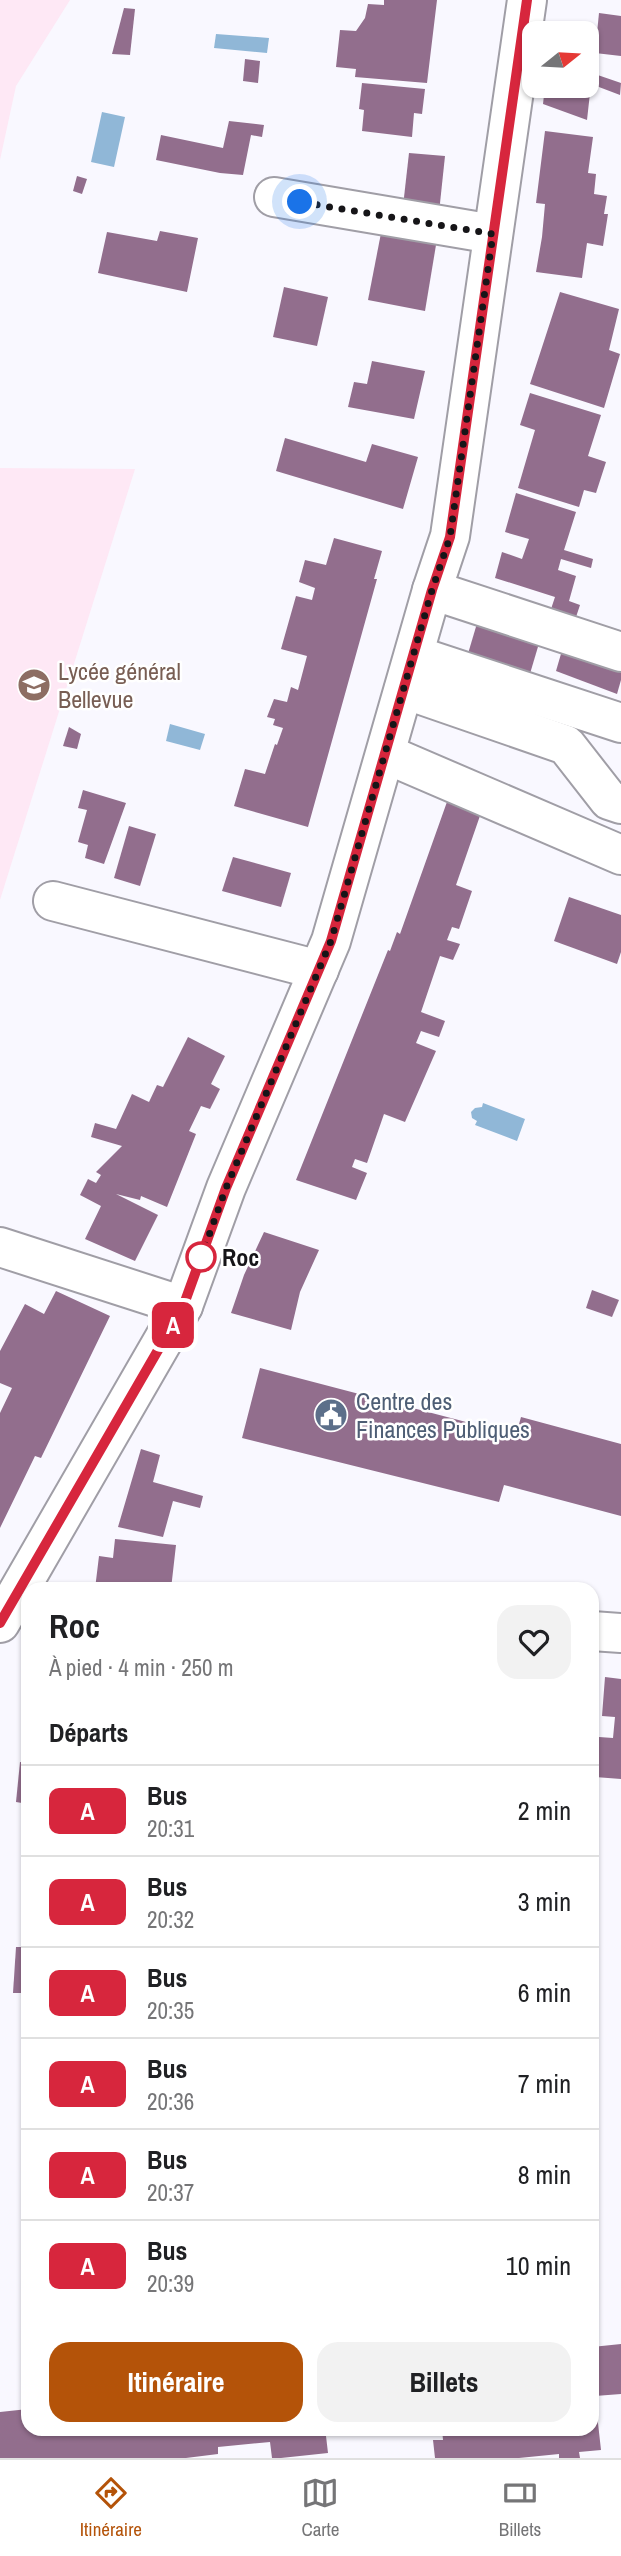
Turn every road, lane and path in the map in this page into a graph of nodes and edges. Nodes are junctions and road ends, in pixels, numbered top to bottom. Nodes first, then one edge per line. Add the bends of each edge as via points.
1 (527, 0) edge
2 (274, 197) dead end
3 (493, 234) junction
4 (432, 590) junction
5 (621, 652) edge
6 (409, 672) junction
7 (621, 723) edge
8 (386, 754) junction
9 (621, 804) edge
10 (621, 855) edge
11 (53, 901) dead end
12 (319, 970) junction
13 (0, 1247) edge
14 (183, 1307) junction
15 (24, 1582) edge
16 (21, 1587) edge
17 (0, 1623) edge
18 (599, 1631) edge
19 (621, 1633) edge

1 - 3 street
2 - 3 street
3 - 4 street via 450,537
4 - 5 street
4 - 6 street
6 - 7 street
6 - 8 street
6 - 9 street via 566,745 609,800
8 - 10 street
8 - 12 street
11 - 12 street
12 - 14 street via 226,1188
13 - 14 street
14 - 15 street
16 - 17 street
18 - 19 street

